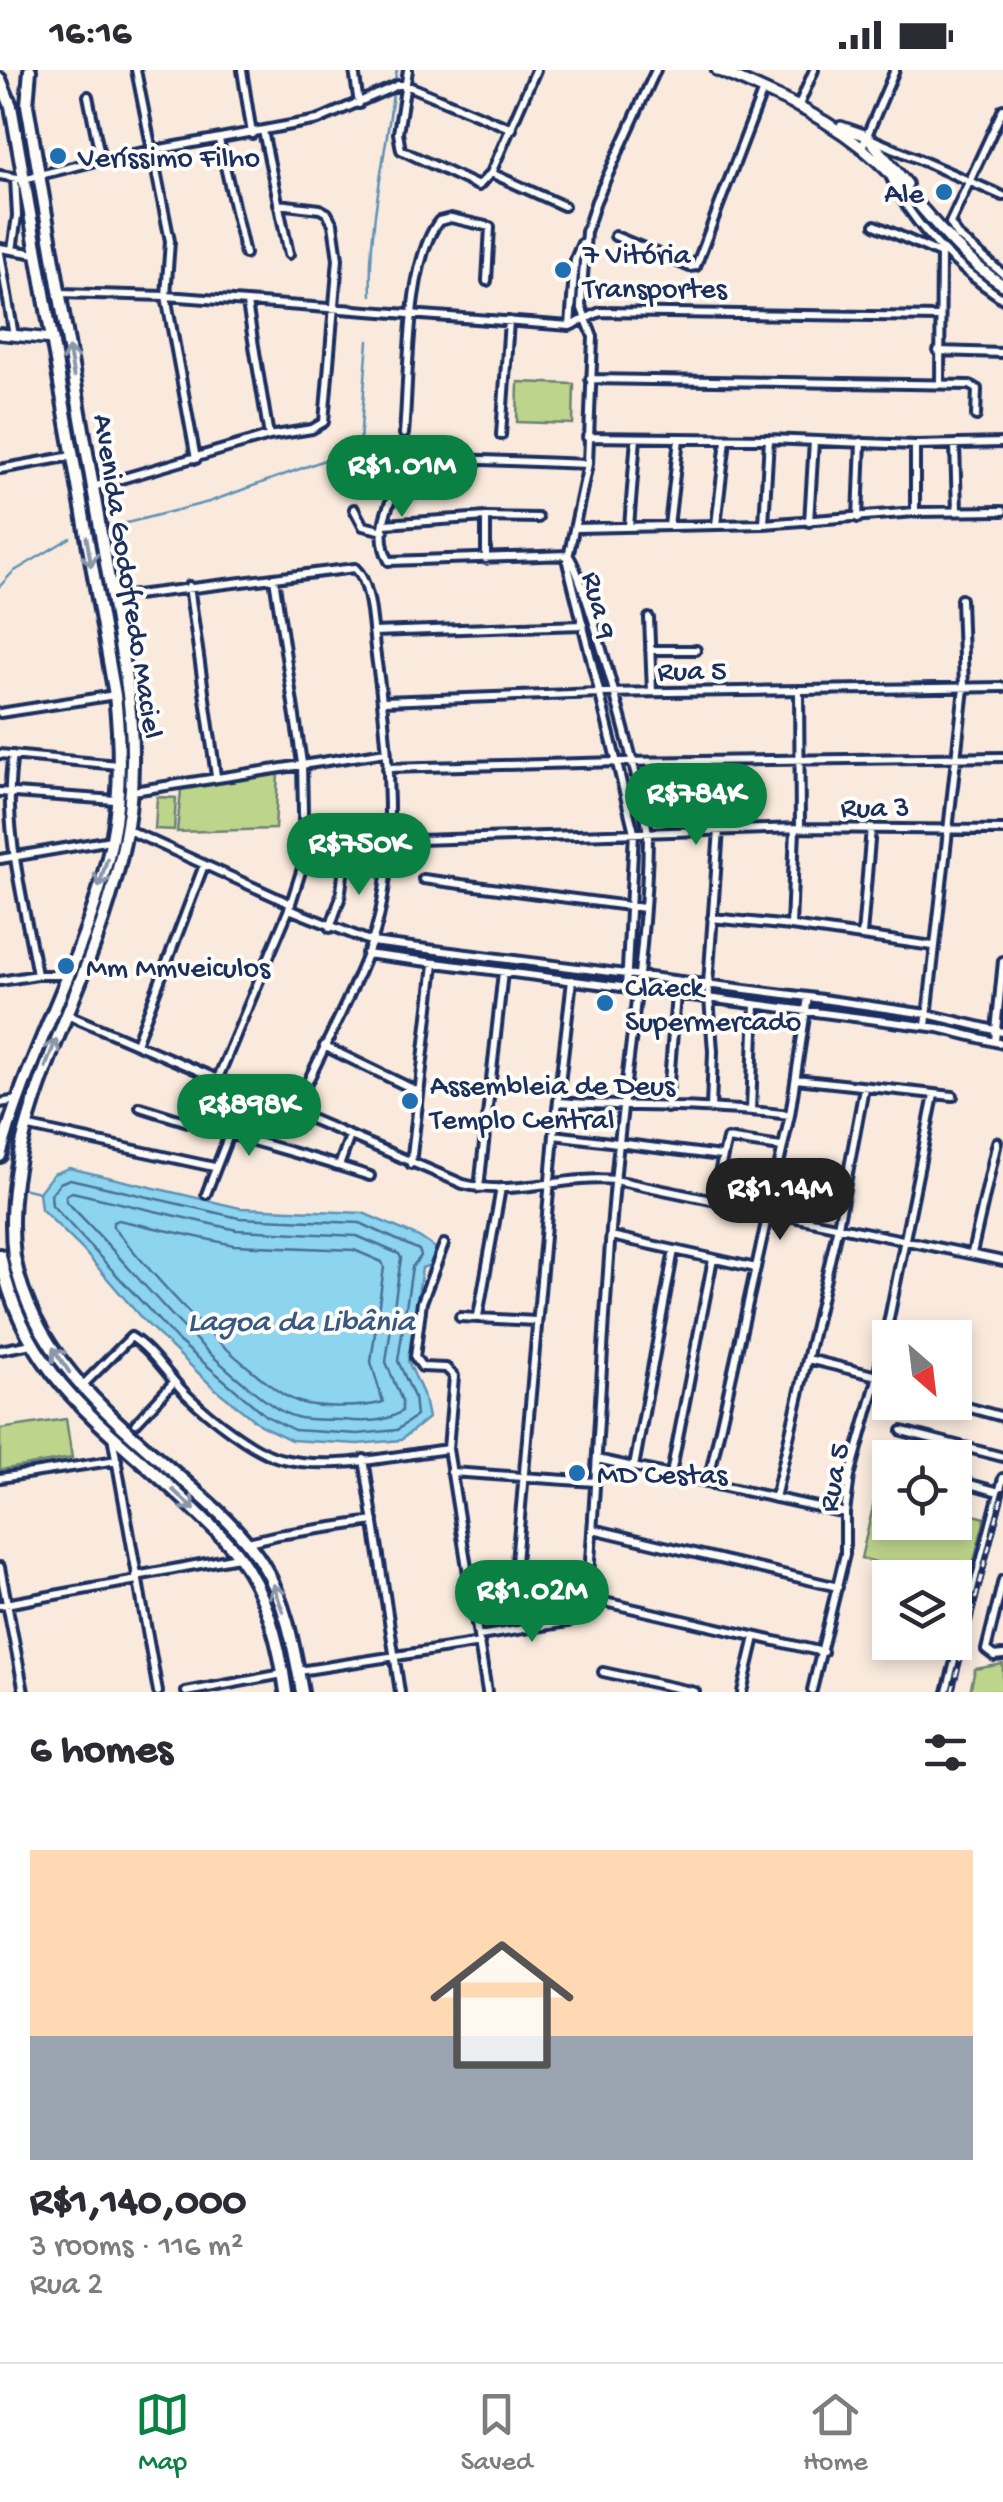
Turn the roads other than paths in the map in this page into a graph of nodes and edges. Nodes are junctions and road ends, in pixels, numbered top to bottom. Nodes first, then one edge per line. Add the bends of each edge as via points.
1 (30, 70) edge
2 (136, 70) edge
3 (242, 70) edge
4 (354, 70) edge
5 (408, 70) edge
6 (536, 70) edge
7 (656, 70) edge
8 (717, 70) edge
9 (814, 70) edge
10 (895, 70) edge
11 (734, 73) edge
12 (0, 78) edge
13 (406, 85) junction
14 (764, 90) junction
15 (88, 96) dead end
16 (359, 104) junction
17 (6, 105) edge
18 (798, 105) junction
19 (1003, 109) edge
20 (834, 125) junction
21 (512, 128) junction
22 (263, 131) junction
23 (252, 134) junction
24 (867, 136) junction
25 (219, 140) junction
26 (862, 148) junction
27 (151, 152) junction
28 (100, 160) junction
29 (886, 170) junction
30 (492, 173) junction
31 (39, 174) junction
32 (0, 175) edge
33 (19, 178) junction
34 (972, 182) junction
35 (1003, 196) edge
36 (278, 204) junction
37 (564, 206) dead end
38 (924, 210) junction
39 (875, 225) dead end
40 (586, 232) junction
41 (616, 236) dead end
42 (12, 250) junction
43 (0, 251) edge
44 (941, 251) junction
45 (36, 254) junction
46 (246, 254) dead end
47 (289, 254) dead end
48 (1003, 274) edge
49 (487, 281) dead end
50 (1003, 285) edge
51 (59, 293) junction
52 (166, 296) junction
53 (1003, 298) edge
54 (247, 303) junction
55 (333, 308) junction
56 (414, 315) junction
57 (939, 317) junction
58 (586, 319) junction
59 (509, 322) junction
60 (570, 326) junction
61 (0, 334) edge
62 (14, 336) junction
63 (53, 339) junction
64 (938, 351) junction
65 (1003, 353) edge
66 (590, 378) junction
67 (940, 384) junction
68 (976, 416) dead end
69 (404, 434) dead end
70 (500, 435) dead end
71 (268, 436) junction
72 (587, 437) junction
73 (636, 438) junction
74 (769, 438) junction
75 (679, 439) junction
76 (726, 440) junction
77 (814, 441) junction
78 (862, 442) junction
79 (1003, 443) edge
80 (955, 444) junction
81 (916, 445) junction
82 (72, 456) junction
83 (196, 459) junction
84 (457, 459) dead end
85 (588, 464) junction
86 (0, 469) edge
87 (364, 481) dead end
88 (400, 483) junction
89 (92, 488) junction
90 (454, 490) dead end
91 (354, 509) dead end
92 (957, 511) junction
93 (916, 512) junction
94 (1003, 512) edge
95 (486, 517) junction
96 (538, 518) dead end
97 (858, 518) junction
98 (808, 522) junction
99 (764, 524) junction
100 (716, 525) junction
101 (668, 526) junction
102 (384, 528) junction
103 (576, 528) junction
104 (629, 528) junction
105 (569, 549) junction
106 (486, 559) junction
107 (274, 578) junction
108 (189, 586) junction
109 (112, 598) junction
110 (961, 599) dead end
111 (649, 618) dead end
112 (583, 625) junction
113 (372, 632) junction
114 (650, 650) junction
115 (696, 650) dead end
116 (1003, 687) edge
117 (964, 688) junction
118 (799, 690) junction
119 (652, 692) junction
120 (600, 693) junction
121 (114, 694) junction
122 (614, 695) junction
123 (383, 702) junction
124 (0, 713) edge
125 (386, 752) junction
126 (0, 754) edge
127 (13, 755) junction
128 (956, 756) junction
129 (1003, 757) edge
130 (800, 760) junction
131 (619, 762) junction
132 (633, 762) junction
133 (302, 763) junction
134 (118, 766) junction
135 (387, 768) junction
136 (216, 776) junction
137 (133, 791) junction
138 (4, 792) edge
139 (116, 800) junction
140 (798, 828) junction
141 (870, 828) junction
142 (720, 829) junction
143 (947, 829) junction
144 (128, 830) junction
145 (1003, 830) edge
146 (634, 832) junction
147 (648, 832) junction
148 (112, 840) junction
149 (388, 840) junction
150 (17, 856) junction
151 (0, 859) edge
152 (345, 859) dead end
153 (204, 865) junction
154 (423, 879) dead end
155 (290, 906) junction
156 (630, 907) junction
157 (644, 908) junction
158 (712, 918) junction
159 (792, 926) junction
160 (330, 928) junction
161 (862, 936) junction
162 (372, 942) junction
163 (933, 946) junction
164 (366, 954) junction
165 (1003, 961) edge
166 (434, 964) junction
167 (557, 966) junction
168 (503, 972) junction
169 (639, 974) junction
170 (37, 975) junction
171 (67, 975) junction
172 (627, 975) junction
173 (556, 978) junction
174 (0, 980) edge
175 (572, 980) junction
176 (708, 984) junction
177 (626, 989) junction
178 (637, 991) junction
179 (676, 994) junction
180 (808, 997) junction
181 (710, 998) junction
182 (755, 1005) junction
183 (808, 1012) junction
184 (66, 1014) junction
185 (928, 1014) junction
186 (926, 1026) junction
187 (1000, 1031) edge
188 (137, 1041) junction
189 (999, 1043) edge
190 (324, 1046) junction
191 (218, 1078) junction
192 (796, 1078) junction
193 (864, 1088) junction
194 (246, 1090) junction
195 (420, 1092) junction
196 (934, 1095) junction
197 (953, 1096) dead end
198 (17, 1100) junction
199 (558, 1102) junction
200 (0, 1103) edge
201 (140, 1107) dead end
202 (624, 1108) junction
203 (667, 1108) junction
204 (711, 1109) junction
205 (750, 1110) junction
206 (294, 1111) junction
207 (790, 1115) junction
208 (24, 1126) junction
209 (227, 1135) junction
210 (554, 1135) junction
211 (350, 1136) junction
212 (996, 1142) dead end
213 (621, 1144) junction
214 (781, 1148) junction
215 (0, 1156) edge
216 (721, 1156) junction
217 (411, 1164) junction
218 (339, 1166) junction
219 (214, 1168) junction
220 (370, 1176) dead end
221 (615, 1180) junction
222 (549, 1184) junction
223 (478, 1188) junction
224 (500, 1188) junction
225 (206, 1194) dead end
226 (713, 1200) junction
227 (769, 1211) junction
228 (838, 1226) junction
229 (612, 1236) junction
230 (905, 1240) junction
231 (444, 1244) dead end
232 (674, 1250) junction
233 (972, 1253) junction
234 (0, 1254) edge
235 (713, 1258) junction
236 (1003, 1261) edge
237 (756, 1268) junction
238 (478, 1316) junction
239 (460, 1317) dead end
240 (888, 1320) edge
241 (536, 1321) junction
242 (32, 1344) junction
243 (0, 1350) edge
244 (808, 1359) junction
245 (872, 1379) edge
246 (174, 1382) junction
247 (81, 1386) junction
248 (872, 1395) edge
249 (972, 1409) edge
250 (1003, 1418) edge
251 (136, 1423) dead end
252 (902, 1430) dead end
253 (112, 1435) junction
254 (448, 1448) junction
255 (1003, 1457) edge
256 (597, 1458) junction
257 (116, 1460) junction
258 (364, 1460) junction
259 (634, 1467) junction
260 (451, 1472) junction
261 (672, 1474) junction
262 (524, 1477) junction
263 (0, 1478) edge
264 (1003, 1478) edge
265 (595, 1482) junction
266 (708, 1482) junction
267 (972, 1485) edge
268 (1000, 1492) junction
269 (775, 1498) junction
270 (845, 1513) junction
271 (374, 1521) junction
272 (593, 1529) junction
273 (247, 1542) junction
274 (239, 1556) junction
275 (0, 1568) edge
276 (136, 1578) junction
277 (1003, 1580) edge
278 (514, 1585) dead end
279 (838, 1587) junction
280 (538, 1596) dead end
281 (587, 1598) junction
282 (4, 1604) edge
283 (541, 1626) junction
284 (755, 1637) junction
285 (479, 1639) junction
286 (823, 1652) junction
287 (1003, 1655) edge
288 (394, 1657) junction
289 (298, 1671) junction
290 (603, 1672) dead end
291 (284, 1674) junction
292 (812, 1690) edge
293 (24, 1692) edge
294 (158, 1692) edge
295 (186, 1692) edge
296 (286, 1692) edge
297 (302, 1692) edge
298 (400, 1692) edge
299 (487, 1692) edge
300 (695, 1692) edge
301 (742, 1692) edge
302 (948, 1692) edge

1 - 31 main road, Avenida Godofredo Maciel via 27,105
2 - 27 street
3 - 23 street
4 - 16 street
5 - 13 street
6 - 21 street
7 - 40 street
8 - 11 street
9 - 18 street
10 - 24 street
11 - 14 street
12 - 17 main road, Avenida Godofredo Maciel
13 - 16 street via 390,86
13 - 21 street
13 - 30 street via 401,150 474,186
14 - 18 street
14 - 41 street via 696,266
15 - 28 street
16 - 22 street
17 - 33 main road, Avenida Godofredo Maciel
18 - 20 street
19 - 34 street
20 - 24 street
20 - 26 street
21 - 30 street
22 - 23 street
22 - 36 street
23 - 25 street
24 - 26 street
24 - 34 street
24 - 38 street
25 - 27 street
25 - 46 street
26 - 29 street
27 - 28 street
27 - 52 street via 170,241
28 - 31 street
29 - 38 street
29 - 44 street
30 - 37 street
31 - 33 street
31 - 51 main road, Avenida Godofredo Maciel
32 - 33 street
33 - 42 street
33 - 45 main road, Avenida Godofredo Maciel
34 - 35 street
34 - 48 street via 950,223
36 - 47 street
36 - 55 street via 320,209 331,218 338,258
38 - 50 street
39 - 44 street
40 - 58 street
40 - 60 street via 575,259
42 - 43 street
42 - 45 street
43 - 62 street
44 - 53 street
44 - 57 street
45 - 63 main road, Avenida Godofredo Maciel
49 - 56 street via 487,225 450,218 436,224 420,260
51 - 52 street
89 -> 51 main road, Avenida Godofredo Maciel
52 - 54 street
52 - 83 street
54 - 55 street
54 - 71 street
55 - 56 street
55 - 71 street via 326,416 312,429
56 - 59 street
56 - 69 street
57 - 58 street via 600,312
57 - 64 street
58 - 60 street
58 - 66 street
59 - 60 street
59 - 70 street
61 - 62 street
62 - 63 street
63 - 82 main road, Avenida Godofredo Maciel
64 - 65 street
64 - 67 street
66 - 67 street
66 - 72 street
67 - 68 street via 974,386
71 - 83 street
72 - 73 street
72 - 85 street
73 - 75 street
73 - 104 street
74 - 76 street
74 - 77 street
74 - 99 street
75 - 76 street
75 - 101 street
76 - 100 street
77 - 78 street
77 - 98 street
78 - 81 street
78 - 97 street
79 - 80 street
80 - 81 street
80 - 92 street
81 - 93 street
82 - 86 street
82 -> 121 main road, Avenida Godofredo Maciel
83 - 89 street
84 - 85 street
85 - 103 street
87 - 88 street
88 - 90 street
88 - 102 street via 384,509
89 - 109 main road, Avenida Godofredo Maciel
91 - 102 street via 363,526
92 - 93 street
92 - 94 street
93 - 97 street
95 - 96 street
95 - 102 street
95 - 106 street
97 - 98 street
98 - 99 street
99 - 100 street
100 - 101 street
101 - 104 street
102 - 106 street via 388,560
103 - 104 street
103 - 105 street
105 - 106 street
105 - 112 street, Rua 9
105 - 122 street, Rua 9
107 - 108 street
107 - 113 street via 354,568
107 - 133 street
108 - 109 street
108 - 136 street
109 - 137 main road, Avenida Godofredo Maciel via 130,705
110 - 117 street
111 - 114 street
112 - 113 street
112 - 120 street, Rua 9
113 - 123 street
114 - 115 street
114 - 119 street
116 - 117 street, Rua 5
117 - 118 street, Rua 5
117 - 128 street
118 - 119 street, Rua 5
118 - 130 street
119 - 122 street, Rua 5
120 - 122 street, Rua 5
120 - 123 street, Rua 5
120 - 131 street, Rua 9
121 - 124 street
121 - 134 main road, Avenida Godofredo Maciel
122 - 132 street, Rua 9
123 - 125 street
125 - 133 street
125 - 135 street
126 - 127 street
127 - 134 street
127 - 138 street
128 - 129 street
128 - 130 street
128 - 143 street
130 - 132 street
130 - 140 street
131 - 132 street
131 - 135 street
131 - 146 street, Rua 9
132 - 147 street, Rua 9
133 - 136 street
133 - 155 street via 306,845
134 - 139 main road, Avenida Godofredo Maciel
135 - 149 street
136 - 137 street
137 - 144 main road, Avenida Godofredo Maciel
138 - 139 street
138 - 150 street
139 - 148 main road, Avenida Godofredo Maciel
140 - 141 street, Rua 3
140 - 142 street, Rua 3
140 - 159 street
141 - 143 street, Rua 3
141 - 161 street
142 - 147 street, Rua 3
142 - 158 street
143 - 145 street, Rua 3
143 - 163 street
144 - 153 street
144 - 184 main road, Avenida Godofredo Maciel via 96,942
146 - 147 street, Rua 3
146 - 149 street, Rua 3
146 - 156 street, Rua 9
147 - 157 street, Rua 9
148 - 150 street
148 -> 171 main road, Avenida Godofredo Maciel
149 - 162 street
150 - 151 street
150 - 170 street
152 - 160 street
153 - 155 street
153 - 188 street
154 - 156 street
155 - 160 street
155 - 191 street
156 - 157 street
156 - 172 street, Rua 9
157 - 169 street, Rua 9
158 - 159 street
158 - 176 street
159 - 161 street
160 - 162 street
161 - 163 street
162 - 164 street
162 - 167 street
163 - 185 street
164 - 166 street
164 - 190 street
165 - 187 street
166 - 168 street
166 - 195 street
167 - 172 street
167 - 173 street
168 - 173 street
168 - 223 street
169 - 172 street
169 - 176 street
169 - 178 street, Rua 9
170 - 171 street
170 - 174 street
171 - 198 main road, Avenida Godofredo Maciel
172 - 177 street, Rua 9
173 - 175 street
175 - 177 street
175 - 199 street
176 - 180 street
176 - 181 street
177 - 178 street
178 - 179 street
178 - 202 street, Rua 9
179 - 181 street
179 - 203 street
180 - 183 street
180 - 185 street
181 - 182 street
181 - 204 street
182 - 183 street
182 - 205 street
183 - 186 street
183 - 192 street
184 - 188 street
208 -> 184 main road, Avenida Godofredo Maciel
185 - 186 street
185 - 187 street
186 - 189 street
187 - 189 street
188 - 191 street
190 - 195 street
190 - 206 street
191 - 194 street
192 - 193 street
192 - 207 street
193 - 196 street
193 - 228 street
194 - 206 street
194 - 209 street
195 - 217 street
196 - 197 street
196 - 230 street, Rua 5
198 - 200 street
198 - 215 main road, Avenida Godofredo Maciel
199 - 202 street
199 - 210 street
201 - 209 street
202 - 203 street
202 - 213 street, Rua 9
203 - 204 street
204 - 205 street
205 - 207 street
206 - 211 street
207 - 214 street
208 - 219 street
247 -> 208 main road, Avenida Godofredo Maciel via 48,1342 19,1279 11,1184
209 - 218 street
209 - 219 street
210 - 213 street
210 - 222 street
211 - 217 street
211 - 218 street
212 - 233 street
213 - 216 street
213 - 221 street, Rua 9
214 - 216 street via 727,1138
214 - 227 street
216 - 226 street
217 - 223 street
218 - 220 street
219 - 225 street
221 - 222 street
221 - 226 street
221 - 229 street, Rua 9
222 - 224 street
222 - 241 street
223 - 224 street
224 - 238 street
226 - 227 street
227 - 228 street
227 - 237 street
228 - 230 street
228 - 244 street
229 - 232 street
229 - 256 street, Rua 9
230 - 233 street
230 - 240 street, Rua 5
231 - 254 street via 422,1302 415,1357 422,1366 446,1368 454,1376
232 - 235 street
232 - 259 street
233 - 236 street
234 - 242 main road
235 - 237 street
235 - 261 street
237 - 266 street
238 - 239 street
238 - 241 street
241 - 262 street
242 - 243 street
242 - 253 main road via 62,1387
244 - 245 street
244 - 269 street
246 - 247 street via 131,1338
246 - 251 street
246 - 258 street via 266,1453 300,1461
247 - 273 main road, Avenida Godofredo Maciel
248 - 270 street, Rua 5
249 - 250 street
252 - 255 street
253 - 257 street
253 -> 274 main road
254 - 258 street
254 - 260 street
256 - 259 street
256 - 265 street, Rua 9
257 - 263 street
257 - 276 street
258 - 271 street
259 - 261 street
260 - 262 street
260 - 285 street
261 - 266 street
262 - 265 street
262 - 278 street
264 - 268 street
265 - 272 street, Rua 9
266 - 269 street
267 - 268 street
268 - 302 street
269 - 270 street
270 - 279 street, Rua 5
271 - 273 street
271 - 288 street
272 - 279 street
272 - 281 street, Rua 9
289 -> 273 main road, Avenida Godofredo Maciel via 272,1582
274 - 276 street
274 - 291 main road via 263,1603
275 - 282 street
276 - 282 street
276 - 294 street
277 - 287 street via 986,1650
279 - 286 street, Rua 5
280 - 283 street
281 - 283 street via 573,1620
281 - 284 street
282 - 293 street
283 - 285 street
284 - 286 street
284 - 301 street
285 - 288 street
285 - 299 street
286 - 292 street, Rua 5
288 - 289 street
288 - 298 street
289 - 297 main road, Avenida Godofredo Maciel
290 - 300 street
291 - 295 street
291 - 296 main road

